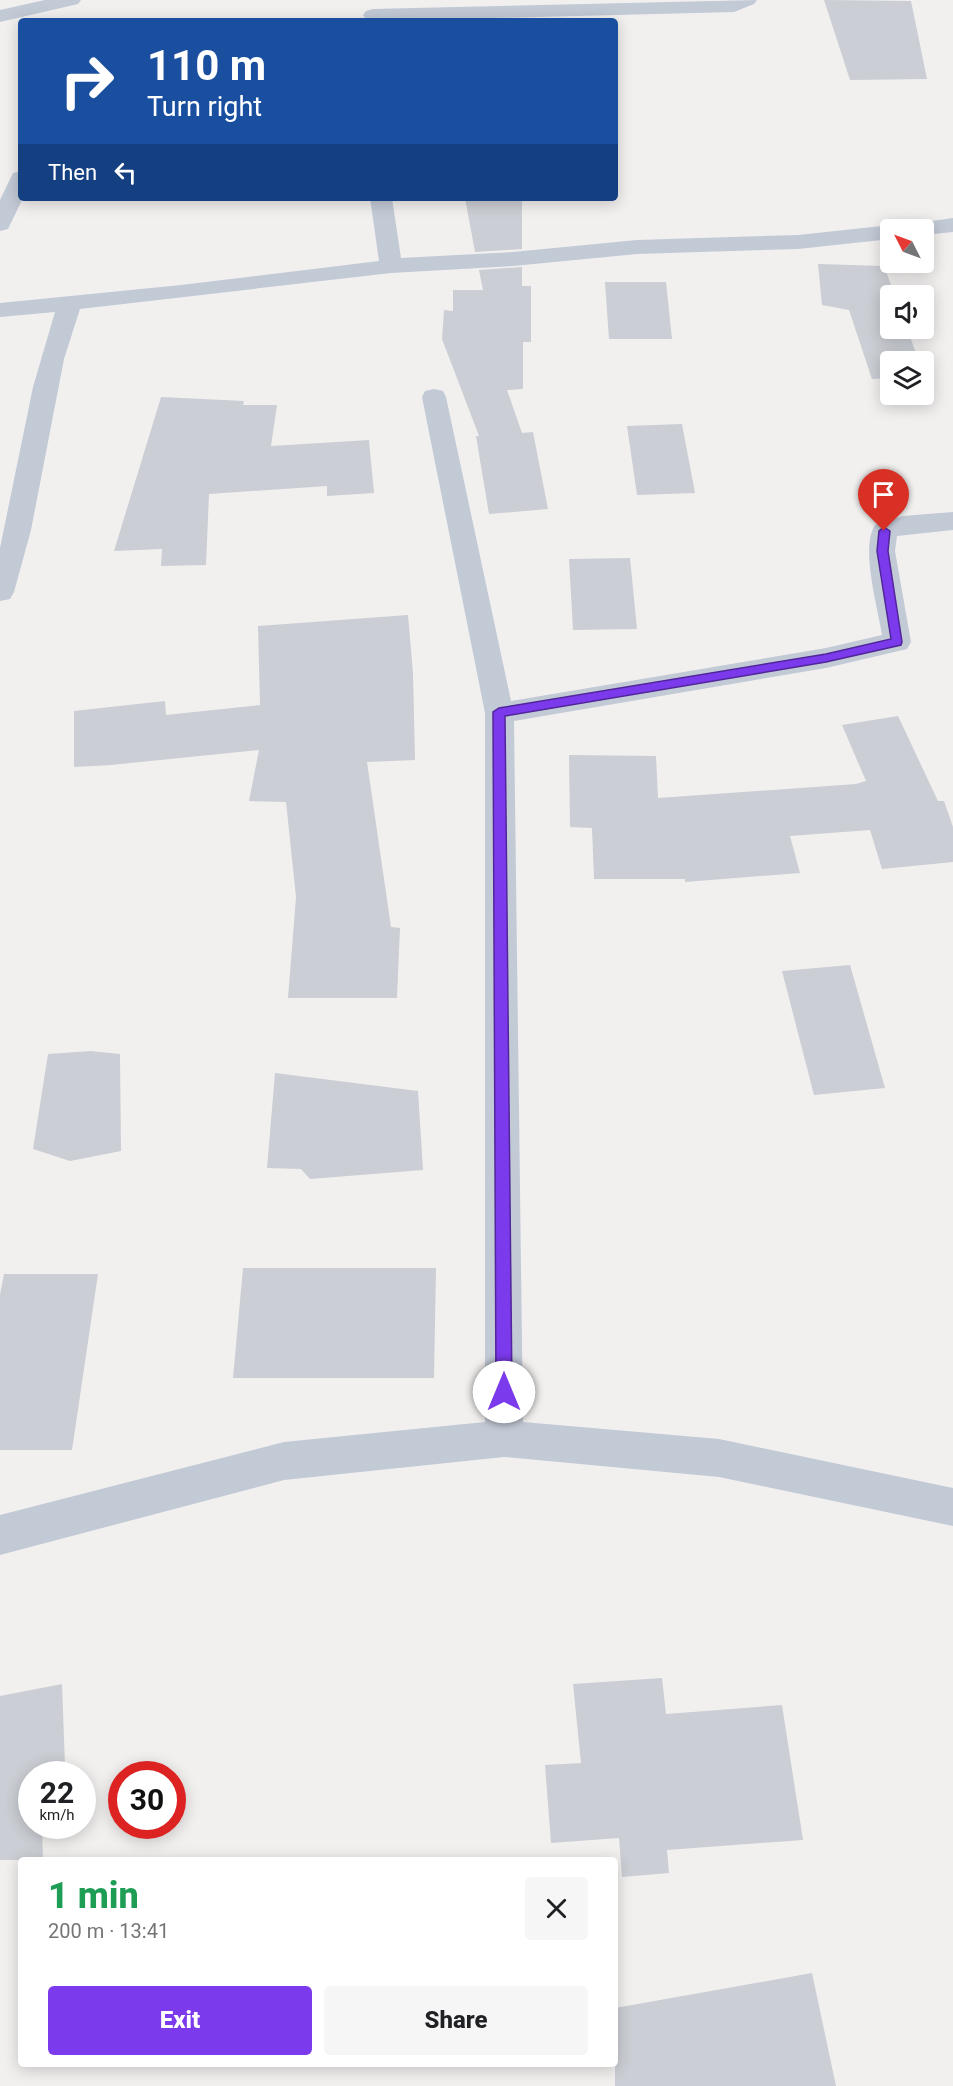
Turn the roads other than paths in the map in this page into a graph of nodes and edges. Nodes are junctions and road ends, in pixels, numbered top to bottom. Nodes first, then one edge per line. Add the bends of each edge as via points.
1 (71, 0) edge
2 (747, 0) edge
3 (373, 12) edge
4 (0, 16) edge
5 (18, 185) edge
6 (381, 201) edge
7 (0, 224) edge
8 (953, 225) edge
9 (934, 227) edge
10 (880, 233) edge
11 (391, 266) junction
12 (70, 303) junction
13 (0, 310) edge
14 (434, 397) dead end
15 (953, 521) edge
16 (0, 592) edge
17 (499, 712) junction
18 (504, 1439) junction
19 (953, 1507) edge
20 (0, 1534) edge

1 - 4 street
2 - 3 street via 734,6
5 - 7 street
6 - 11 street
8 - 9 street
10 - 11 street via 798,242 637,247
11 - 12 street
12 - 13 street
12 - 16 street via 56,338 18,530
14 - 17 street
15 - 17 street via 903,525 884,531 882,551 897,642 826,658
17 - 18 street
18 - 19 street via 719,1458
18 - 20 street via 284,1461

